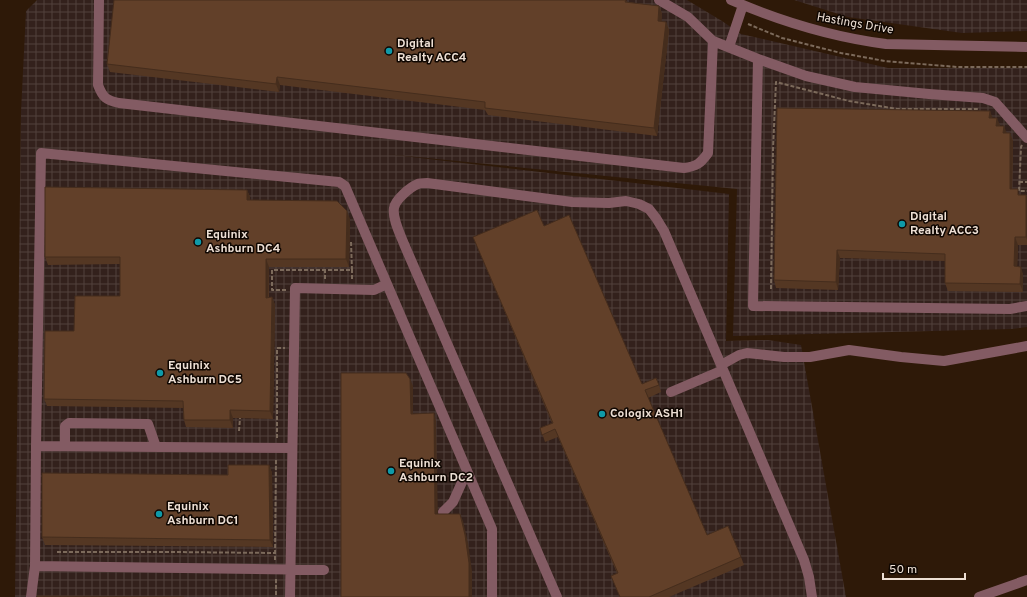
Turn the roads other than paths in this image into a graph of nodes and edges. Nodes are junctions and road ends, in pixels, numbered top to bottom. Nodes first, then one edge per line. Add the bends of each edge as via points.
1 (99, 0) edge
2 (659, 0) edge
3 (731, 0) edge
4 (743, 5) junction
5 (712, 41) junction
6 (1027, 47) edge
7 (729, 48) junction
8 (758, 59) junction
9 (1025, 141) edge
10 (387, 284) junction
11 (1027, 306) edge
12 (1027, 346) edge
13 (722, 367) junction
14 (671, 392) dead end
15 (36, 446) junction
16 (65, 446) junction
17 (156, 447) junction
18 (292, 448) junction
19 (467, 472) junction
20 (443, 512) edge
21 (36, 566) junction
22 (290, 570) junction
23 (324, 570) dead end
24 (1027, 580) edge
25 (31, 597) edge
26 (290, 597) edge
27 (492, 597) edge
28 (557, 597) edge
29 (812, 597) edge
30 (979, 597) edge

1 - 5 street via 98,85 108,100 684,168 694,166 708,153
2 - 5 street via 688,17
3 - 4 street, Hastings Drive
4 - 6 street, Hastings Drive via 798,25 869,42
4 - 7 street
5 - 7 street
7 - 8 street
8 - 9 street via 806,76 855,86 983,98 995,102
8 - 11 street via 753,306 1010,309
10 - 15 street via 345,186 339,182 42,153
10 - 18 street via 374,290 295,288
10 - 19 street
12 - 13 street via 944,361 849,350 810,357 747,353 739,355
13 - 14 street
13 - 28 street via 664,231 649,209 626,201 572,202 427,183 417,184 401,196 394,207 394,217 404,244
13 - 29 street via 804,560
15 - 16 street
15 - 21 street
16 - 17 street
16 - 17 street via 65,426 69,423 148,424
17 - 18 street
18 - 22 street
19 - 20 street via 452,502
19 - 27 street via 492,529
21 - 22 street
21 - 25 street
22 - 23 street
22 - 26 street
24 - 30 street

